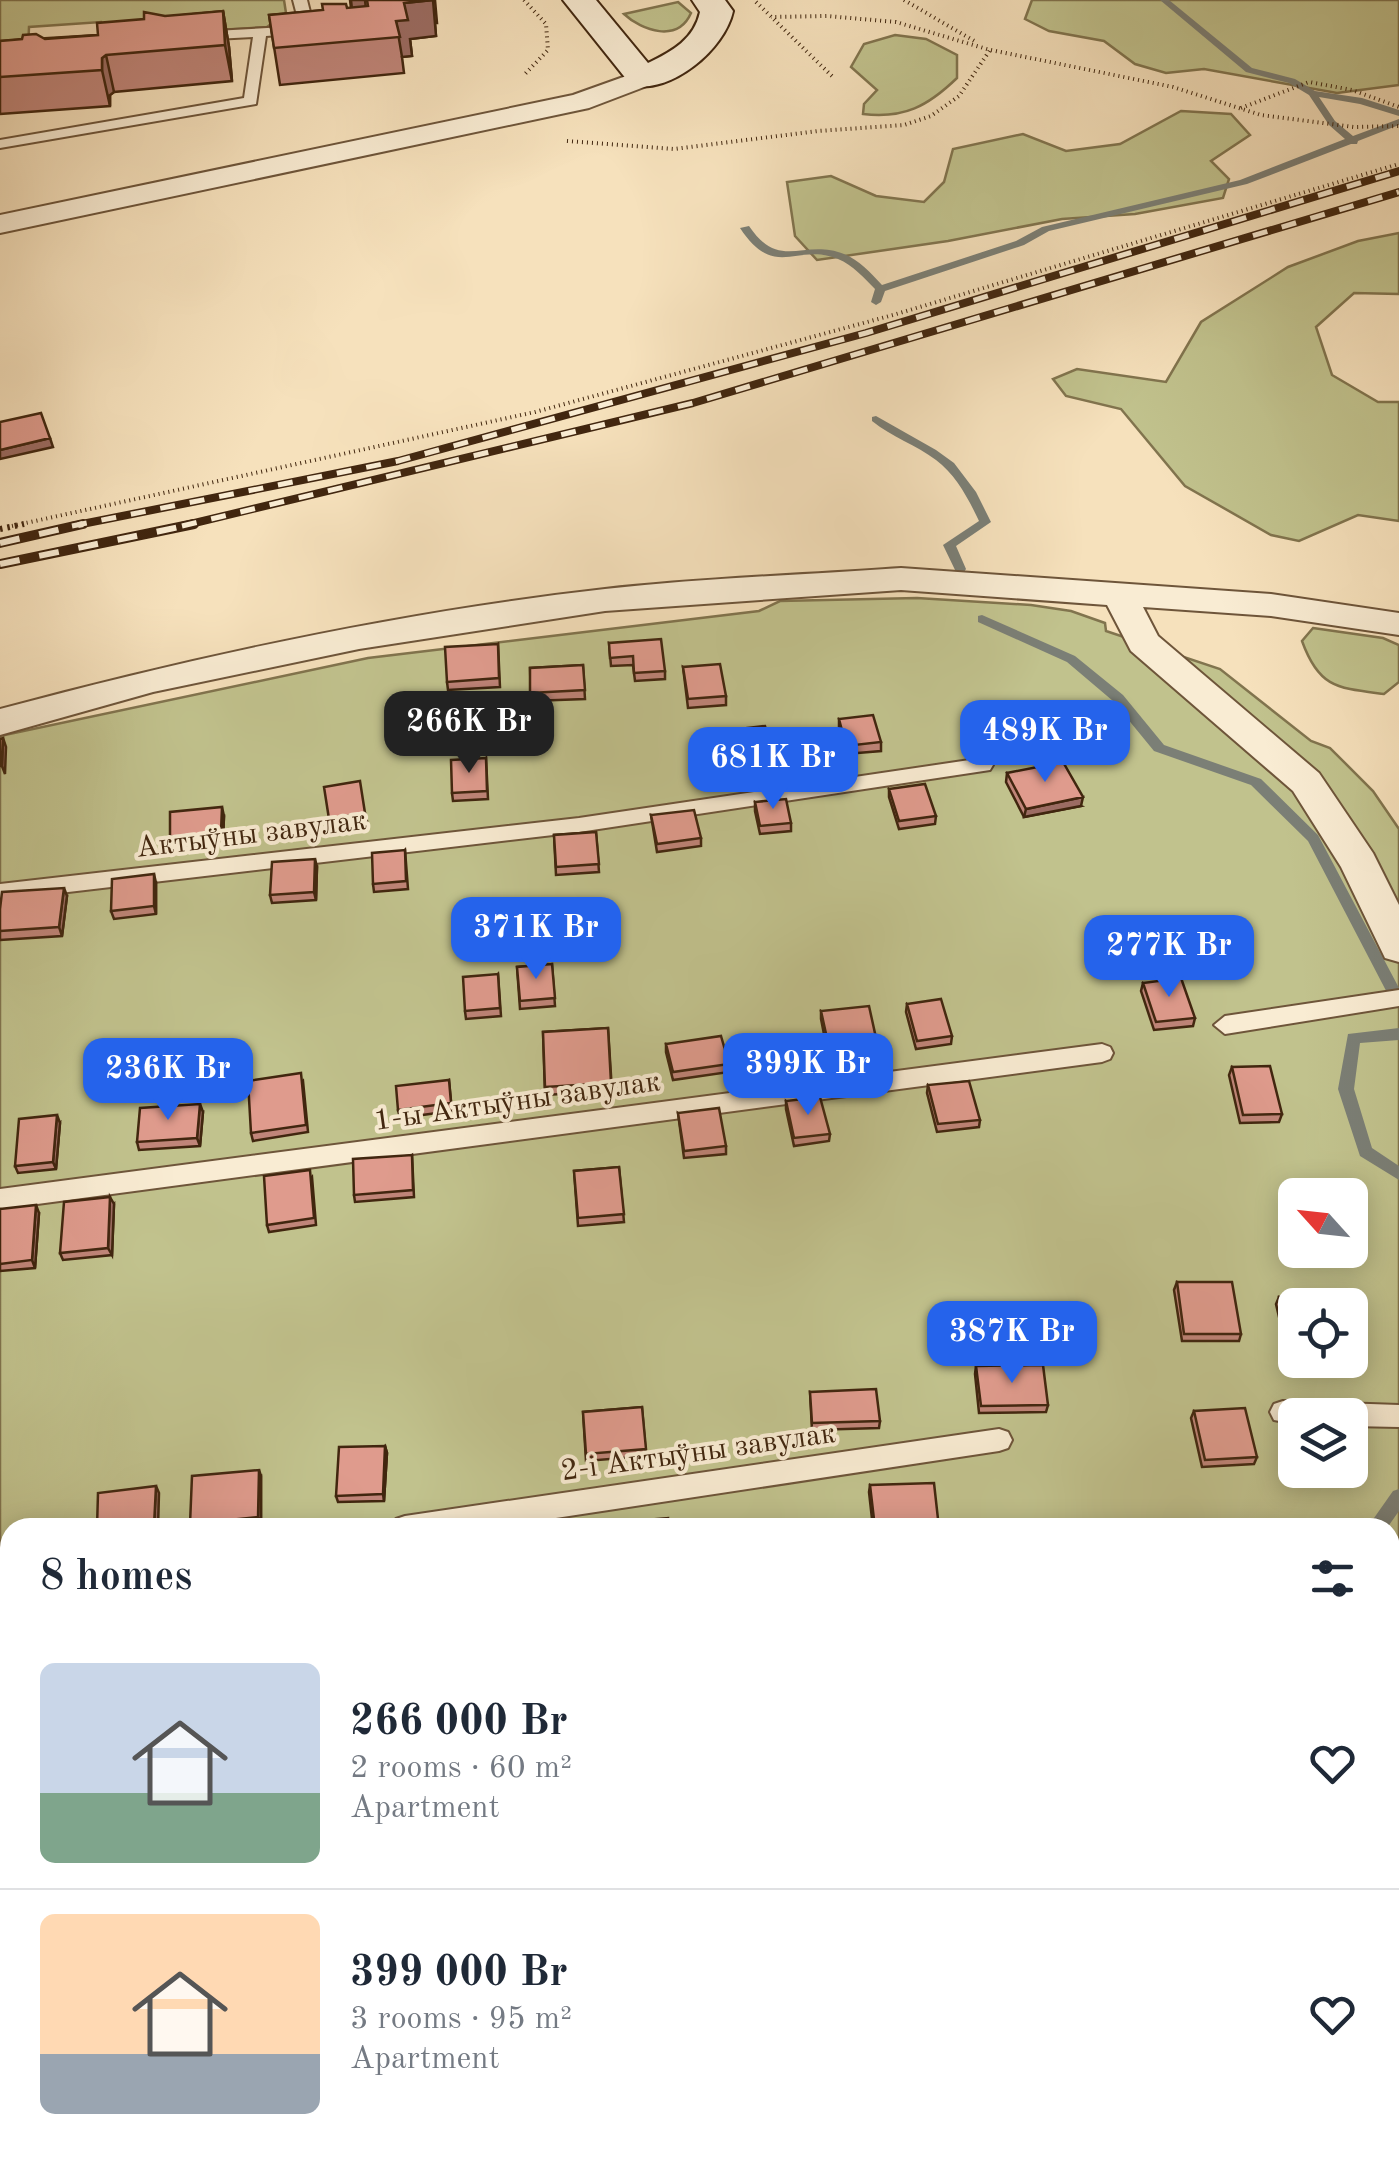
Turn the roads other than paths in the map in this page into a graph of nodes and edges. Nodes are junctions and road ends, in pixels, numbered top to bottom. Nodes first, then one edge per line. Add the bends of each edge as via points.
1 (300, 0) edge
2 (579, 0) edge
3 (708, 0) edge
4 (260, 33) junction
5 (181, 36) edge
6 (643, 78) junction
7 (0, 144) edge
8 (0, 224) edge
9 (1118, 592) junction
10 (1399, 624) edge
11 (0, 722) edge
12 (984, 766) dead end
13 (0, 892) edge
14 (1399, 947) edge
15 (1399, 998) edge
16 (1225, 1025) dead end
17 (1102, 1053) dead end
18 (0, 1199) edge
19 (1368, 1415) edge
20 (1399, 1416) edge
21 (999, 1440) dead end
22 (472, 1518) edge

1 - 4 lane via 306,20 288,31
2 - 6 street
3 - 6 street via 717,11 716,26 704,42
4 - 5 lane
4 - 7 lane via 251,101
6 - 8 street via 580,102
9 - 10 street
9 - 11 street via 901,579 605,600 359,636 153,680
9 - 14 street via 1144,643 1306,782 1359,863
12 - 13 lane, Актыўны завулак via 579,825
15 - 16 lane
17 - 18 lane, 1-ы Актыўны завулак
19 - 20 lane
21 - 22 lane, 2-і Актыўны завулак

